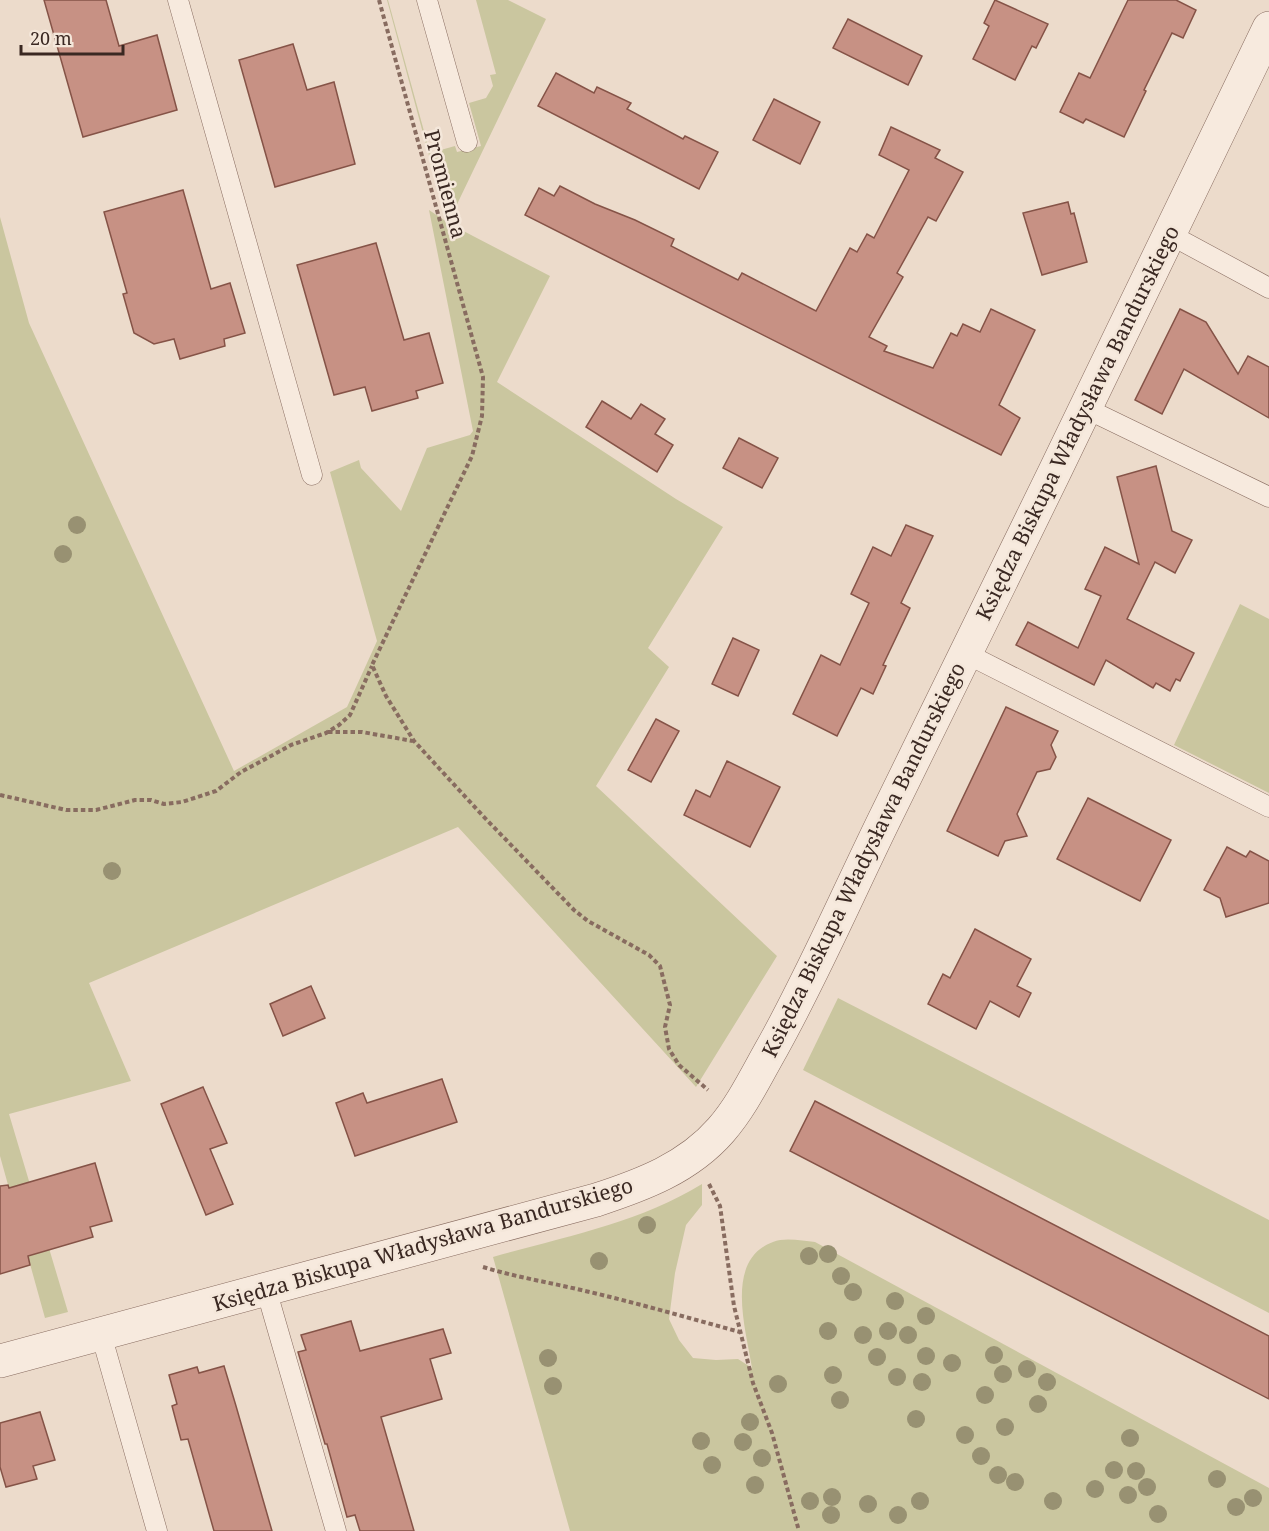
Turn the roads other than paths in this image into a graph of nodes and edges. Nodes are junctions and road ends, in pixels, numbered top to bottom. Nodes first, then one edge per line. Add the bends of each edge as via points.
1 (178, 0) edge
2 (428, 0) edge
3 (1269, 28) edge
4 (467, 142) dead end
5 (1169, 234) junction
6 (1269, 288) edge
7 (1085, 408) junction
8 (312, 475) dead end
9 (1269, 497) edge
10 (967, 654) junction
11 (1269, 807) edge
12 (266, 1289) junction
13 (101, 1334) junction
14 (0, 1361) edge
15 (157, 1531) edge
16 (336, 1531) edge

1 - 8 lane
2 - 4 lane
3 - 5 street, Księdza Biskupa Władysława Bandurskiego
5 - 6 lane
5 - 7 street, Księdza Biskupa Władysława Bandurskiego
7 - 9 lane
7 - 10 street, Księdza Biskupa Władysława Bandurskiego
10 - 11 lane
10 - 12 street, Księdza Biskupa Władysława Bandurskiego via 804,990 735,1110 722,1129 694,1155 657,1178 596,1200
12 - 13 street, Księdza Biskupa Władysława Bandurskiego
12 - 16 lane
13 - 14 street, Księdza Biskupa Władysława Bandurskiego
13 - 15 lane

